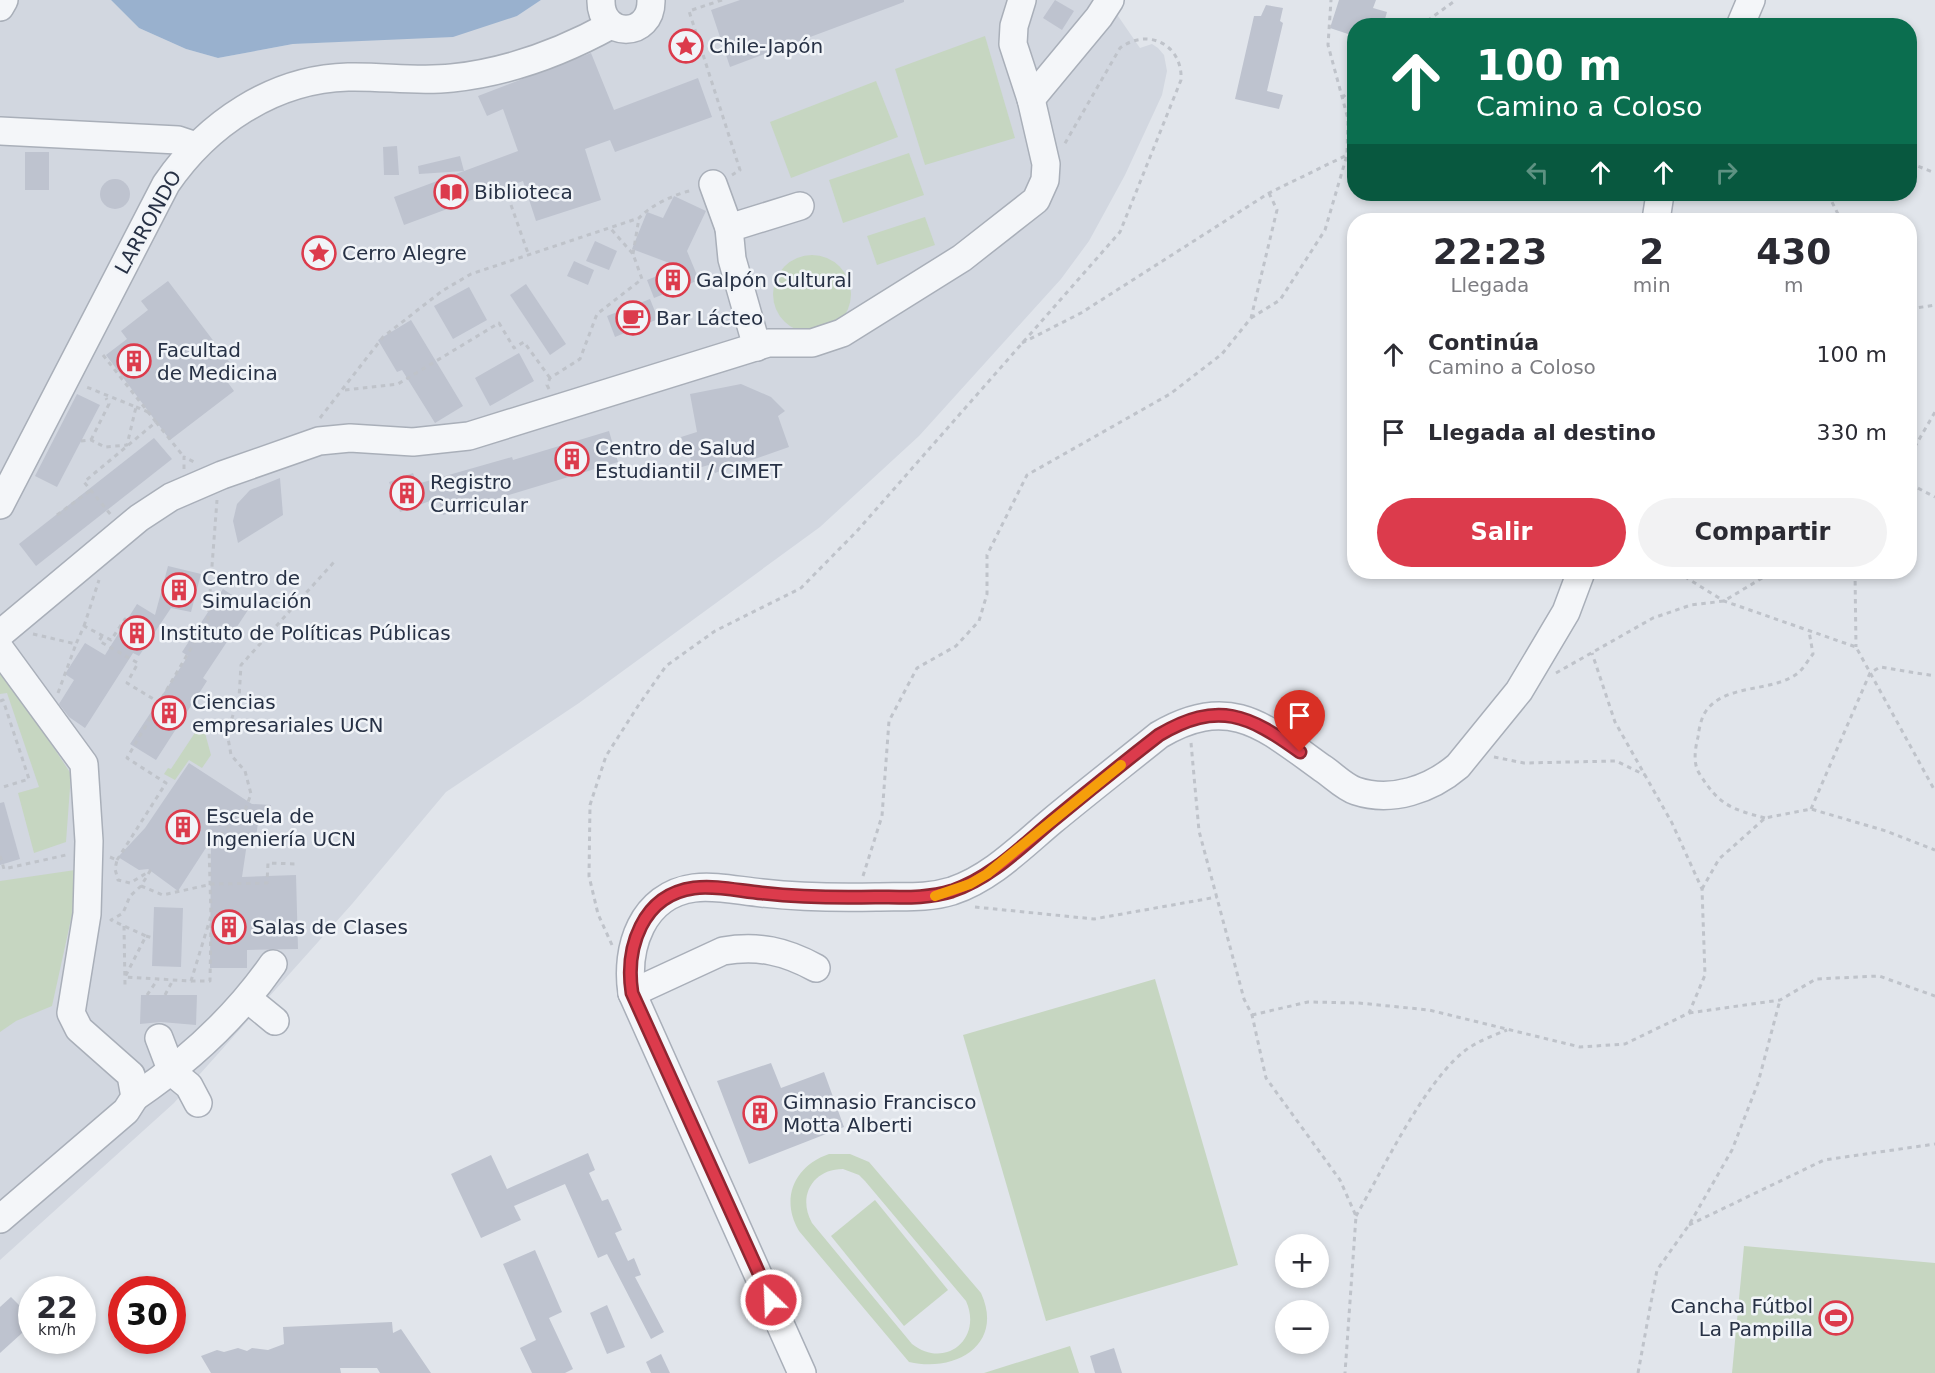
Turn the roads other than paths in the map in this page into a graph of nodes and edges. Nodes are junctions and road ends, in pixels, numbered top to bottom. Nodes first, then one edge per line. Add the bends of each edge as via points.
1 (4, 0) edge
2 (601, 0) edge
3 (651, 0) edge
4 (1022, 0) edge
5 (1110, 0) edge
6 (1751, 0) edge
7 (0, 7) edge
8 (1743, 18) edge
9 (611, 25) junction
10 (1031, 99) junction
11 (0, 131) edge
12 (196, 146) junction
13 (713, 184) road end
14 (800, 206) dead end
15 (729, 228) junction
16 (756, 347) junction
17 (0, 505) edge
18 (1578, 579) edge
19 (3, 637) edge
20 (273, 964) dead end
21 (816, 968) dead end
22 (632, 993) junction
23 (248, 999) junction
24 (275, 1021) dead end
25 (159, 1038) dead end
26 (172, 1072) junction
27 (135, 1097) junction
28 (198, 1103) dead end
29 (0, 1219) edge
30 (802, 1373) edge

1 - 7 street
2 - 9 street via 601,10
3 - 9 street via 648,17 641,25 627,30
4 - 10 street via 1013,45
5 - 10 street
6 - 8 street
9 - 12 street, LARRONDO via 534,60 480,74 428,80 346,77 284,90 245,107
10 - 16 street via 1046,172 1042,190 1028,209 962,258 842,333 812,343 779,342
11 - 12 street via 178,140
12 - 17 street, LARRONDO via 166,184
13 - 15 street
14 - 15 street
15 - 16 street via 732,259
16 - 19 street via 469,436 319,441 222,475 171,497 124,530
18 - 22 street via 1566,612 1519,691 1458,766 1434,783 1406,793 1379,795 1354,790 1263,726 1234,717 1189,720 1159,735 1002,864 953,891 916,898 857,898 704,888 671,895 647,914 638,932 631,950
19 - 27 street via 46,710 80,756 86,772 89,841 103,928 71,1006 72,1019 131,1075
20 - 23 street
21 - 22 street via 782,952 723,951
22 - 30 street
23 - 24 street
23 - 26 street
25 - 26 street
26 - 27 street
26 - 28 street via 189,1086
27 - 29 street via 126,1112

